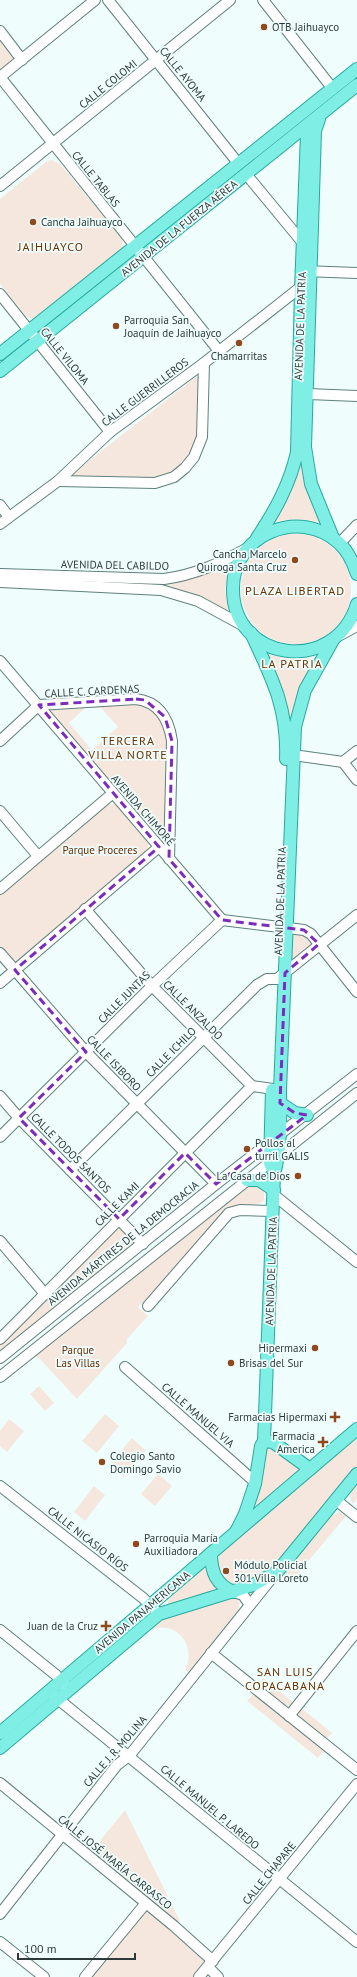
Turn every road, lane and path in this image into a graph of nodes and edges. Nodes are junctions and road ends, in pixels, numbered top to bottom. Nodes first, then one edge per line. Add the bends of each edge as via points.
1 (95, 0) edge
2 (108, 0) edge
3 (230, 0) edge
4 (264, 0) edge
5 (0, 31) edge
6 (22, 60) junction
7 (156, 60) junction
8 (357, 69) edge
9 (0, 77) edge
10 (357, 85) edge
11 (333, 89) junction
12 (313, 104) junction
13 (315, 119) junction
14 (290, 139) junction
15 (52, 144) junction
16 (306, 144) junction
17 (238, 164) junction
18 (246, 174) junction
19 (0, 186) edge
20 (303, 243) junction
21 (135, 246) junction
22 (144, 256) junction
23 (307, 271) junction
24 (357, 273) edge
25 (306, 289) junction
26 (0, 294) edge
27 (29, 331) junction
28 (38, 341) junction
29 (219, 350) junction
30 (0, 354) edge
31 (204, 363) junction
32 (0, 371) edge
33 (308, 394) junction
34 (357, 396) edge
35 (110, 432) junction
36 (58, 481) junction
37 (0, 505) edge
38 (9, 517) junction
39 (0, 524) edge
40 (357, 526) edge
41 (257, 538) junction
42 (339, 544) junction
43 (248, 548) junction
44 (357, 557) edge
45 (0, 574) edge
46 (357, 574) edge
47 (0, 582) edge
48 (357, 604) edge
49 (357, 626) edge
50 (248, 630) junction
51 (336, 638) junction
52 (0, 661) edge
53 (39, 705) junction
54 (0, 741) edge
55 (357, 751) edge
56 (289, 754) junction
57 (343, 762) junction
58 (357, 780) edge
59 (113, 793) junction
60 (0, 811) edge
61 (159, 846) junction
62 (38, 856) junction
63 (169, 858) junction
64 (0, 889) edge
65 (85, 909) junction
66 (357, 915) edge
67 (222, 920) junction
68 (283, 928) junction
69 (319, 944) junction
70 (0, 953) edge
71 (15, 970) junction
72 (281, 976) junction
73 (0, 983) edge
74 (152, 986) junction
75 (357, 992) edge
76 (203, 1037) junction
77 (86, 1052) junction
78 (357, 1074) edge
79 (252, 1086) junction
80 (276, 1090) junction
81 (357, 1093) edge
82 (0, 1096) edge
83 (136, 1103) junction
84 (280, 1103) junction
85 (307, 1114) junction
86 (19, 1118) junction
87 (0, 1137) edge
88 (275, 1138) junction
89 (185, 1153) junction
90 (279, 1155) junction
91 (272, 1168) junction
92 (70, 1170) junction
93 (247, 1180) junction
94 (216, 1184) junction
95 (274, 1193) junction
96 (273, 1211) junction
97 (119, 1219) junction
98 (0, 1241) edge
99 (143, 1244) junction
100 (355, 1257) edge
101 (45, 1294) junction
102 (148, 1306) dead end
103 (0, 1339) edge
104 (0, 1358) edge
105 (125, 1367) dead end
106 (0, 1377) edge
107 (357, 1429) edge
108 (264, 1441) junction
109 (310, 1469) junction
110 (357, 1474) edge
111 (256, 1482) junction
112 (0, 1486) edge
113 (336, 1500) junction
114 (357, 1517) edge
115 (236, 1532) junction
116 (211, 1553) junction
117 (277, 1572) junction
118 (234, 1592) junction
119 (150, 1604) junction
120 (250, 1605) junction
121 (159, 1614) junction
122 (0, 1630) edge
123 (357, 1631) edge
124 (211, 1653) junction
125 (60, 1681) junction
126 (48, 1691) junction
127 (68, 1691) junction
128 (58, 1699) junction
129 (289, 1716) junction
130 (0, 1733) edge
131 (0, 1748) edge
132 (129, 1756) junction
133 (357, 1770) edge
134 (0, 1783) edge
135 (357, 1784) edge
136 (62, 1835) junction
137 (280, 1880) junction
138 (146, 1903) junction
139 (0, 1914) edge
140 (0, 1942) edge
141 (357, 1942) edge
142 (210, 1964) junction
143 (44, 1977) edge
144 (85, 1977) edge
145 (200, 1977) edge
146 (218, 1977) edge

1 - 6 street
2 - 7 street, CALLE AYOMA
3 - 7 street, CALLE COLOMI
4 - 11 street
5 - 6 street
6 - 9 street
7 - 15 street, CALLE COLOMI
7 - 17 street, CALLE AYOMA
8 - 11 main road, AVENIDA DE LA FUERZA AÉREA
9 - 15 street, CALLE TABLAS
10 - 13 main road, AVENIDA DE LA FUERZA AÉREA
11 - 12 main road, AVENIDA DE LA FUERZA AÉREA
12 - 13 main road, AVENIDA DE LA PATRIA
12 - 17 main road, AVENIDA DE LA FUERZA AÉREA
13 - 14 main road, AVENIDA DE LA FUERZA AÉREA
13 - 16 main road, AVENIDA DE LA PATRIA via 307,134
13 - 23 main road, AVENIDA DE LA PATRIA
14 - 16 main road via 300,138
14 - 18 main road, AVENIDA DE LA FUERZA AÉREA
15 - 19 street, CALLE COLOMI
15 - 21 street, CALLE TABLAS
16 - 20 main road, AVENIDA DE LA PATRIA
17 - 21 main road, AVENIDA DE LA FUERZA AÉREA
18 - 20 street
18 - 22 main road, AVENIDA DE LA FUERZA AÉREA
20 - 23 main road, AVENIDA DE LA PATRIA
21 - 22 street, CALLE TABLAS
21 - 27 main road, AVENIDA DE LA FUERZA AÉREA
22 - 28 main road, AVENIDA DE LA FUERZA AÉREA
22 - 29 street, CALLE TABLAS
23 - 24 street
23 - 25 main road, AVENIDA DE LA PATRIA
25 - 29 street, CALLE GUERRILLEROS
25 - 33 main road, AVENIDA DE LA PATRIA
25 - 41 main road, AVENIDA DE LA PATRIA via 297,452 286,489
26 - 27 street, CALLE VILOMA
27 - 28 street, CALLE VILOMA
27 - 30 main road, AVENIDA DE LA FUERZA AÉREA
28 - 32 main road, AVENIDA DE LA FUERZA AÉREA
28 - 35 street, CALLE VILOMA
29 - 31 street, CALLE GUERRILLEROS
31 - 35 street, CALLE GUERRILLEROS
31 - 36 street via 202,438 194,457 174,477 155,482
33 - 34 street
33 - 42 main road, AVENIDA DE LA PATRIA via 308,472 316,498
35 - 36 street, CALLE GUERRILLEROS
36 - 38 street, CALLE GUERRILLEROS
37 - 38 street
38 - 39 street, CALLE GUERRILLEROS
40 - 42 street
41 - 42 main road via 276,529 296,526 315,529
41 - 43 main road, AVENIDA DE LA PATRIA
42 - 44 street
42 - 46 main road, AVENIDA DE LA PATRIA via 352,561
43 - 45 street, AVENIDA DEL CABILDO via 200,572 164,579
43 - 50 main road, AVENIDA DE LA PATRIA via 237,566 232,586 235,607
47 - 50 street, AVENIDA DEL CABILDO via 162,590 198,601
48 - 51 main road, AVENIDA DE LA PATRIA via 347,626
49 - 51 street
50 - 51 main road via 261,642 286,652 312,650
50 - 56 main road, AVENIDA DE LA PATRIA via 272,677
51 - 56 main road, AVENIDA DE LA PATRIA via 312,676 299,707
52 - 53 street, AVENIDA CHIMORÉ
53 - 54 street
53 - 59 street, AVENIDA CHIMORÉ
53 - 63 street, CALLE C. CARDENAS via 136,699 145,700 165,717 170,726 172,741
55 - 57 street
56 - 57 street
56 - 68 main road, AVENIDA DE LA PATRIA
57 - 58 street
59 - 61 street, AVENIDA CHIMORÉ
59 - 62 street
60 - 62 street
61 - 63 street, AVENIDA CHIMORÉ
61 - 65 street
62 - 64 street
63 - 67 street, AVENIDA CHIMORÉ
65 - 71 street
65 - 74 street, CALLE ANZALDO
66 - 69 street
67 - 68 street
67 - 74 street, CALLE JUNTAS
68 - 69 street via 304,930
68 - 72 main road, AVENIDA DE LA PATRIA
69 - 72 street
69 - 75 street
70 - 71 street, CALLE ISIBORO
71 - 73 street
71 - 77 street, CALLE ISIBORO
72 - 76 street, CALLE ICHILO via 262,981
72 - 80 main road, AVENIDA DE LA PATRIA
74 - 76 street, CALLE ANZALDO
74 - 77 street, CALLE JUNTAS
76 - 79 street, CALLE ANZALDO
76 - 83 street, CALLE ICHILO
77 - 83 street, CALLE ISIBORO
77 - 86 street, CALLE JUNTAS
78 - 85 street, AVENIDA MÁRTIRES DE LA DEMOCRACIA
79 - 80 street
79 - 89 street, CALLE KAMI
80 - 84 main road, AVENIDA DE LA PATRIA
80 - 88 main road, AVENIDA DE LA PATRIA
81 - 90 street
82 - 86 street, CALLE TODOS SANTOS
83 - 89 street, CALLE ISIBORO
83 - 92 street, CALLE ICHILO
84 - 85 main road via 295,1114
84 - 88 main road, AVENIDA DE LA PATRIA
85 - 88 street, AVENIDA MÁRTIRES DE LA DEMOCRACIA
86 - 87 street, CALLE JUNTAS
86 - 92 street, CALLE TODOS SANTOS
88 - 90 main road, AVENIDA DE LA PATRIA
88 - 91 main road, AVENIDA DE LA PATRIA
88 - 94 street, AVENIDA MÁRTIRES DE LA DEMOCRACIA
89 - 94 street, CALLE ISIBORO
89 - 97 street, CALLE KAMI
90 - 91 main road, AVENIDA DE LA PATRIA
91 - 93 street
91 - 95 main road, AVENIDA DE LA PATRIA
92 - 97 street, CALLE TODOS SANTOS
93 - 95 main road via 259,1180
93 - 106 street
94 - 99 street, AVENIDA MÁRTIRES DE LA DEMOCRACIA
95 - 96 main road, AVENIDA DE LA PATRIA
95 - 100 street
96 - 102 street via 240,1210 229,1214
96 - 108 main road, AVENIDA DE LA PATRIA
97 - 99 street, CALLE TODOS SANTOS
97 - 101 street, CALLE KAMI
98 - 101 street
99 - 104 street, AVENIDA MÁRTIRES DE LA DEMOCRACIA
101 - 103 street, CALLE KAMI
105 - 111 street, CALLE MANUEL VIA
107 - 109 main road, AVENIDA PANAMERICANA
108 - 109 main road via 273,1442
108 - 111 main road, AVENIDA DE LA PATRIA
109 - 115 main road, AVENIDA PANAMERICANA
110 - 113 main road, AVENIDA PANAMERICANA
111 - 115 main road, AVENIDA DE LA PATRIA
112 - 119 street, CALLE NICASIO RÍOS
113 - 114 street
113 - 117 main road, AVENIDA PANAMERICANA
115 - 116 main road, AVENIDA PANAMERICANA
116 - 118 main road via 213,1573 220,1583
116 - 119 main road, AVENIDA PANAMERICANA
117 - 118 main road, AVENIDA PANAMERICANA
117 - 120 street, CALLE J. R. MOLINA
118 - 120 street via 243,1595
118 - 121 main road, AVENIDA PANAMERICANA
119 - 121 street, CALLE NICASIO RÍOS
119 - 125 main road, AVENIDA PANAMERICANA
120 - 124 street, CALLE J. R. MOLINA
121 - 127 main road, AVENIDA PANAMERICANA
122 - 125 street
123 - 129 street
124 - 129 street
124 - 132 street, CALLE J. R. MOLINA
125 - 126 main road, AVENIDA PANAMERICANA
125 - 127 street
126 - 128 street, CALLE MANUEL P. LAREDO
126 - 130 main road, AVENIDA PANAMERICANA
127 - 128 main road, AVENIDA PANAMERICANA
128 - 131 main road, AVENIDA PANAMERICANA
128 - 132 street, CALLE MANUEL P. LAREDO
129 - 133 street
132 - 136 street, CALLE J. R. MOLINA via 117,1765
132 - 137 street, CALLE MANUEL P. LAREDO
134 - 136 street, CALLE JOSÉ MARÍA CARRASCO
135 - 137 street, CALLE CHAPARE
136 - 138 street, CALLE JOSÉ MARÍA CARRASCO
136 - 139 street, CALLE J. R. MOLINA
137 - 141 street, CALLE MANUEL P. LAREDO
137 - 142 street, CALLE CHAPARE
138 - 142 street, CALLE JOSÉ MARÍA CARRASCO
138 - 144 street
140 - 143 street
142 - 145 street, CALLE CHAPARE
142 - 146 street, CALLE JOSÉ MARÍA CARRASCO

